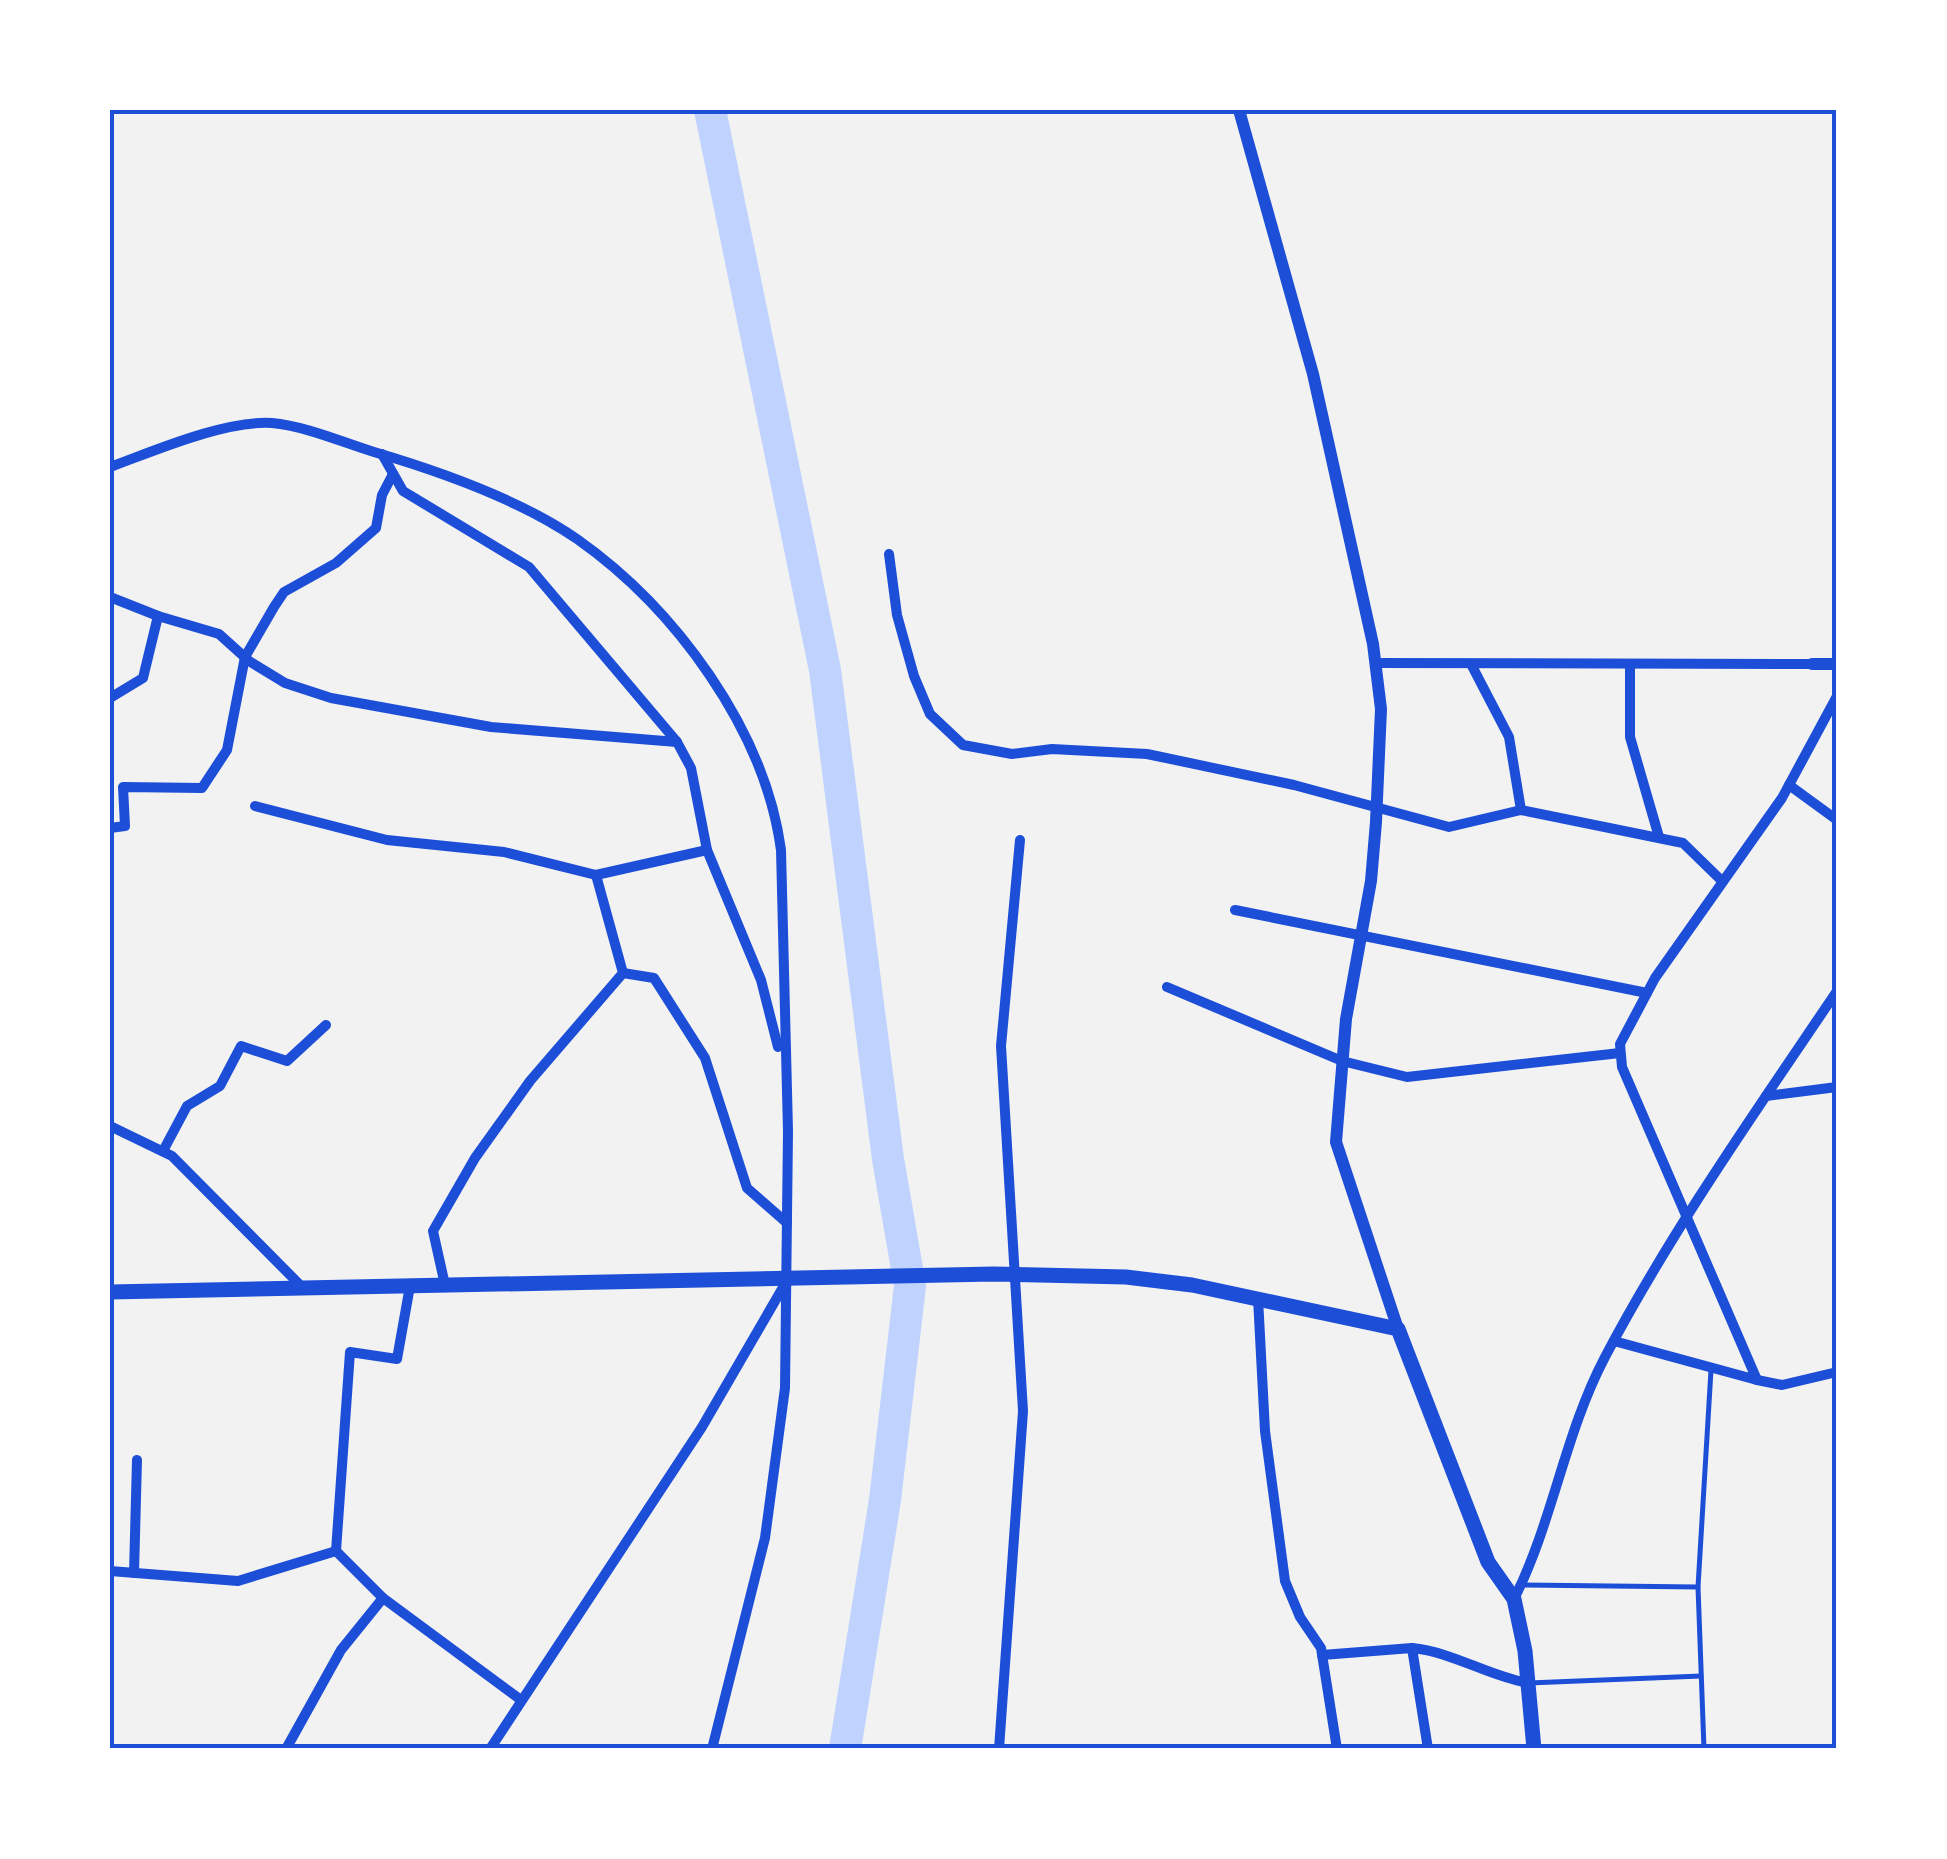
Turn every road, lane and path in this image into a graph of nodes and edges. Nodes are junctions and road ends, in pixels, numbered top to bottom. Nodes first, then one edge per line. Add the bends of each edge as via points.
1 (1240, 110) edge
2 (382, 454) junction
3 (110, 466) edge
4 (392, 474) junction
5 (889, 554) dead end
6 (110, 597) edge
7 (158, 616) junction
8 (244, 657) junction
9 (1376, 663) junction
10 (1472, 664) junction
11 (1812, 664) joint
12 (1837, 664) edge
13 (1630, 666) junction
14 (1837, 696) edge
15 (110, 698) edge
16 (677, 742) junction
17 (1789, 785) junction
18 (255, 806) dead end
19 (1376, 807) junction
20 (1521, 810) junction
21 (1837, 820) edge
22 (110, 828) edge
23 (1659, 837) junction
24 (1020, 840) dead end
25 (707, 850) junction
26 (596, 875) junction
27 (1722, 881) junction
28 (1235, 910) dead end
29 (1361, 934) junction
30 (622, 972) junction
31 (1166, 987) dead end
32 (1837, 991) edge
33 (1647, 993) junction
34 (326, 1025) dead end
35 (1620, 1052) junction
36 (783, 1062) junction
37 (1342, 1062) junction
38 (1837, 1087) edge
39 (1766, 1096) junction
40 (110, 1126) edge
41 (163, 1151) junction
42 (1687, 1214) junction
43 (787, 1223) junction
44 (1014, 1274) junction
45 (789, 1276) junction
46 (445, 1285) junction
47 (301, 1286) junction
48 (410, 1286) junction
49 (110, 1292) edge
50 (1258, 1298) junction
51 (1398, 1329) junction
52 (1614, 1341) junction
53 (1711, 1367) junction
54 (1837, 1372) edge
55 (1757, 1380) junction
56 (137, 1460) dead end
57 (336, 1551) junction
58 (110, 1571) edge
59 (134, 1573) junction
60 (1698, 1586) junction
61 (1518, 1592) junction
62 (383, 1598) junction
63 (1412, 1648) junction
64 (1322, 1655) junction
65 (1701, 1676) junction
66 (1528, 1684) junction
67 (521, 1700) junction
68 (286, 1749) edge
69 (490, 1749) edge
70 (712, 1749) edge
71 (998, 1749) edge
72 (1337, 1749) edge
73 (1428, 1749) edge
74 (1534, 1749) edge
75 (1704, 1749) edge

1 - 9 street via 1314,374
2 - 3 street via 272,423 191,439
2 - 4 street
2 - 36 street via 512,504 575,538 693,653 735,714 778,828
4 - 8 street via 376,528 336,563 284,592
4 - 16 street via 403,491 530,567
5 - 19 street via 914,676 930,714 963,745 1012,754 1148,754
6 - 7 street
7 - 8 street via 219,634
7 - 15 street via 143,678
8 - 16 street via 285,683 392,712 542,733
8 - 22 street via 228,750 202,788 124,788 125,826
9 - 10 street
9 - 19 street
10 - 13 street
10 - 20 street via 1509,736
11 - 12 street
11 - 13 street
13 - 23 street via 1630,737
14 - 17 street
16 - 25 street via 691,768
17 - 21 street
17 - 27 street
18 - 26 street via 386,840 504,852
19 - 20 street via 1449,827
19 - 29 street
20 - 23 street
23 - 27 street via 1683,843
24 - 44 street via 1001,1046
25 - 26 street
25 - 36 street via 761,980
26 - 30 street
27 - 33 street
28 - 29 street
29 - 33 street
29 - 37 street
30 - 43 street via 654,978 705,1058 748,1188
30 - 46 street via 474,1158 433,1231
31 - 37 street
32 - 39 street
33 - 35 street
34 - 41 street via 287,1061 240,1046 220,1086 187,1106
35 - 37 street via 1407,1077
35 - 42 street
36 - 43 street
37 - 51 street via 1336,1142
38 - 39 street
39 - 42 street
40 - 41 street
41 - 47 street
42 - 52 street
42 - 55 street
43 - 45 street
44 - 45 main road
44 - 50 main road via 1126,1276
44 - 71 street via 1022,1411
45 - 46 main road
45 - 67 street via 702,1427
45 - 70 street via 785,1388 765,1538
46 - 48 main road
47 - 48 main road
47 - 49 main road
48 - 57 street via 396,1359 350,1352
50 - 51 main road
50 - 64 street via 1265,1431 1286,1581
51 - 61 main road via 1488,1562
52 - 53 street
52 - 61 street via 1574,1426 1537,1554
53 - 55 street
53 - 60 lane
54 - 55 street via 1782,1384
56 - 59 street
57 - 59 street via 238,1581
57 - 62 street
58 - 59 street
60 - 61 lane
60 - 65 lane
61 - 66 main road
62 - 67 street
62 - 68 street via 341,1650
63 - 64 street
63 - 66 street
63 - 73 street
64 - 72 street
65 - 66 lane
65 - 75 lane
66 - 74 main road
67 - 69 street

